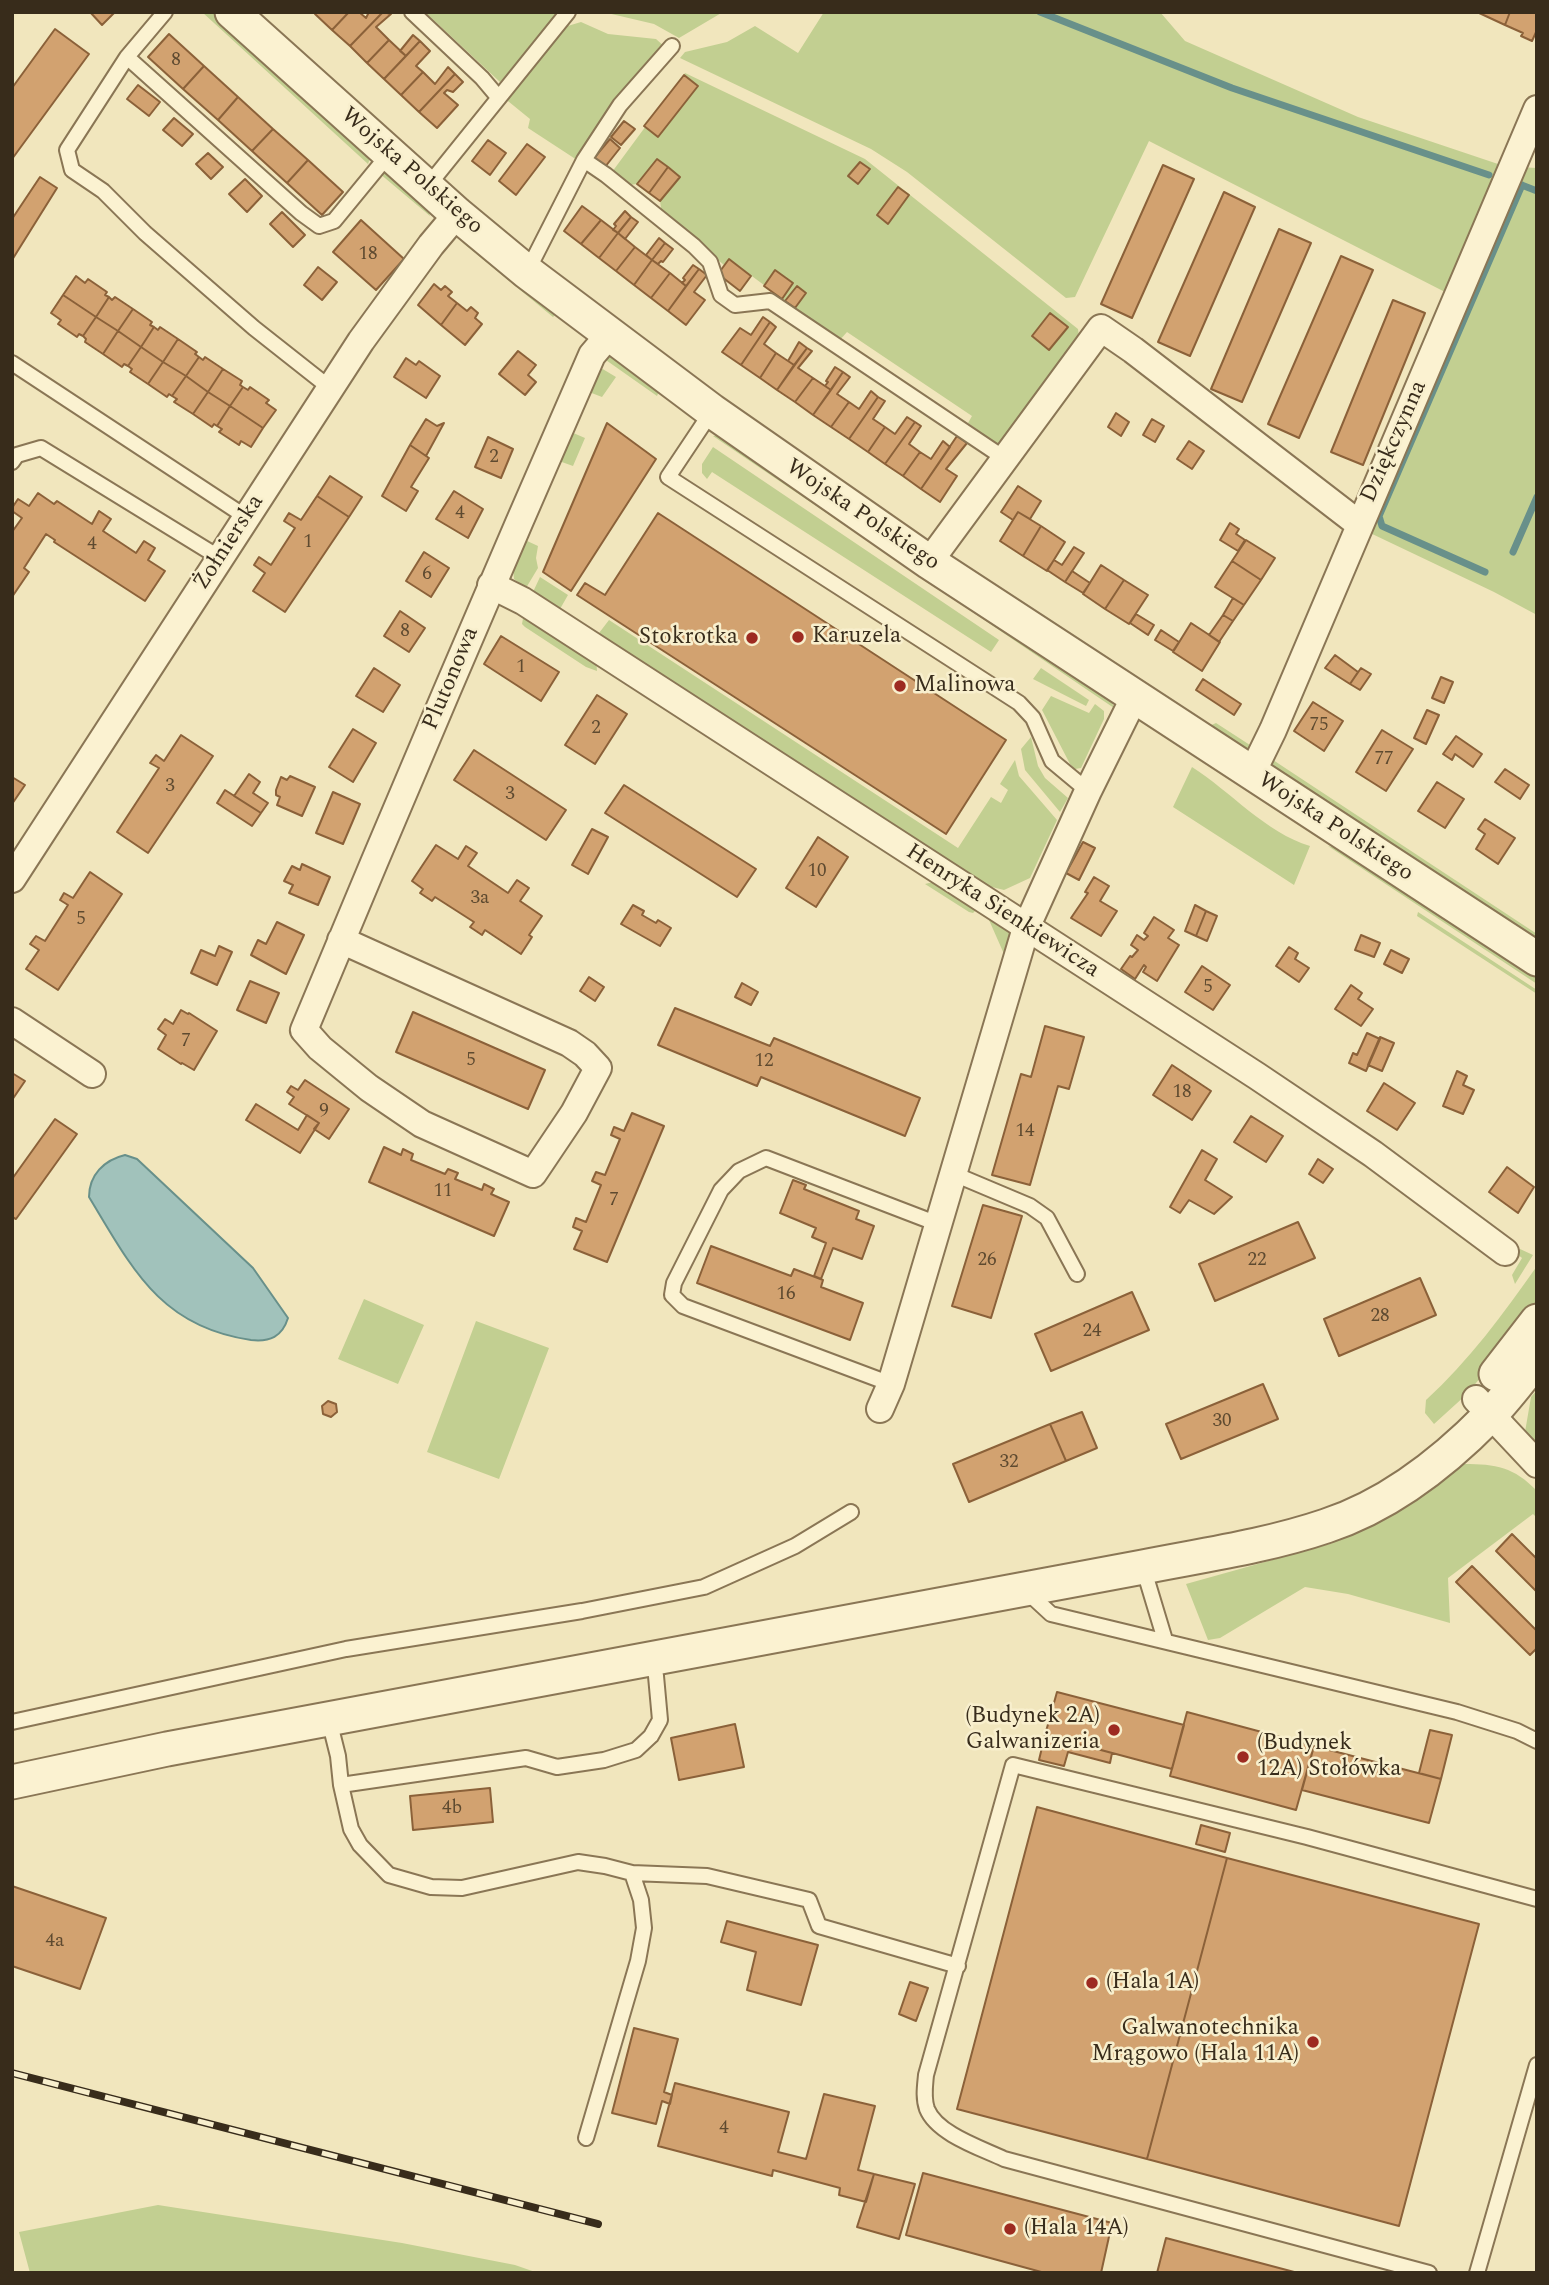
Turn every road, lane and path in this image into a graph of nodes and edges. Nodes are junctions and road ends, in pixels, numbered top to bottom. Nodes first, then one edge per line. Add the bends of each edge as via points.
1 (165, 12) edge
2 (232, 12) edge
3 (411, 12) edge
4 (568, 12) edge
5 (672, 46) dead end
6 (127, 57) junction
7 (498, 97) junction
8 (1537, 109) edge
9 (389, 154) junction
10 (584, 160) junction
11 (427, 187) junction
12 (457, 214) junction
13 (527, 272) junction
14 (609, 335) junction
15 (12, 363) edge
16 (330, 388) junction
17 (712, 411) junction
18 (1004, 458) junction
19 (12, 462) edge
20 (246, 517) junction
21 (1359, 524) junction
22 (220, 558) junction
23 (929, 562) junction
24 (491, 585) junction
25 (1135, 696) junction
26 (1252, 773) junction
27 (1088, 791) junction
28 (14, 871) edge
29 (1026, 928) junction
30 (341, 940) junction
31 (1537, 959) edge
32 (12, 1021) edge
33 (92, 1074) dead end
34 (954, 1174) junction
35 (938, 1224) junction
36 (1505, 1252) dead end
37 (1077, 1274) dead end
38 (1537, 1321) edge
39 (1537, 1359) edge
40 (891, 1384) junction
41 (1483, 1406) junction
42 (880, 1409) dead end
43 (1537, 1464) edge
44 (851, 1512) dead end
45 (1143, 1567) junction
46 (1024, 1589) junction
47 (1165, 1640) junction
48 (652, 1660) junction
49 (329, 1720) junction
50 (12, 1722) edge
51 (1537, 1741) edge
52 (12, 1782) edge
53 (341, 1785) junction
54 (632, 1873) junction
55 (1537, 1899) edge
56 (957, 1966) junction
57 (1537, 2065) edge
58 (586, 2138) dead end
59 (1429, 2273) edge
60 (1477, 2273) edge

1 - 6 lane
2 - 9 street, Wojska Polskiego
3 - 7 lane
4 - 7 lane
5 - 10 lane via 620,105
6 - 9 lane via 319,226 334,220
6 - 16 lane via 67,150 72,170 103,191 254,328
7 - 11 lane
8 - 21 street, Dziękczynna
9 - 11 street, Wojska Polskiego
10 - 13 lane
10 - 18 lane via 694,246 710,262 722,295 735,305 770,301
11 - 12 street, Wojska Polskiego
12 - 13 street, Wojska Polskiego
12 - 16 street, Żołnierska
13 - 14 street, Wojska Polskiego
14 - 17 street, Wojska Polskiego
14 - 24 street, Plutonowa via 592,355
15 - 20 lane
16 - 20 street, Żołnierska
17 - 23 street, Wojska Polskiego
17 - 27 lane via 667,477 1019,703 1032,718 1052,761
18 - 21 street via 1101,328
18 - 23 street
19 - 22 lane via 17,455 41,448
20 - 22 street, Żołnierska
21 - 26 street, Dziękczynna
22 - 28 street, Żołnierska
23 - 25 street, Wojska Polskiego
24 - 29 street, Henryka Sienkiewicza via 523,601
24 - 30 street, Plutonowa
25 - 26 street, Wojska Polskiego
25 - 27 street
26 - 31 street, Wojska Polskiego
27 - 29 street
29 - 34 street
29 - 36 street, Henryka Sienkiewicza via 1373,1154
30 - 30 street, Plutonowa via 304,1030 369,1088 422,1124 533,1174 598,1068 569,1043
32 - 33 street
34 - 35 street
34 - 37 lane via 1030,1206 1046,1218
35 - 40 street
35 - 40 lane via 766,1158 739,1171 721,1190 674,1283 672,1294 683,1306
38 - 41 street
39 - 41 street
40 - 42 street
41 - 43 street
41 - 45 street via 1446,1455 1368,1509 1327,1526
44 - 50 lane via 795,1546 704,1587 346,1649
45 - 46 street
45 - 47 lane
46 - 47 lane via 1051,1614
46 - 48 street
47 - 51 lane via 1457,1712
48 - 49 street
48 - 53 lane via 660,1720 636,1750 557,1767 526,1758
49 - 52 street
49 - 53 lane
53 - 54 lane via 351,1829 360,1845 389,1875 408,1881 462,1888 578,1862
54 - 56 lane via 707,1876 809,1900 819,1926
54 - 58 lane via 644,1928
55 - 56 lane via 1013,1765
56 - 59 lane via 924,2094 926,2108 943,2129 1004,2159
57 - 60 lane

